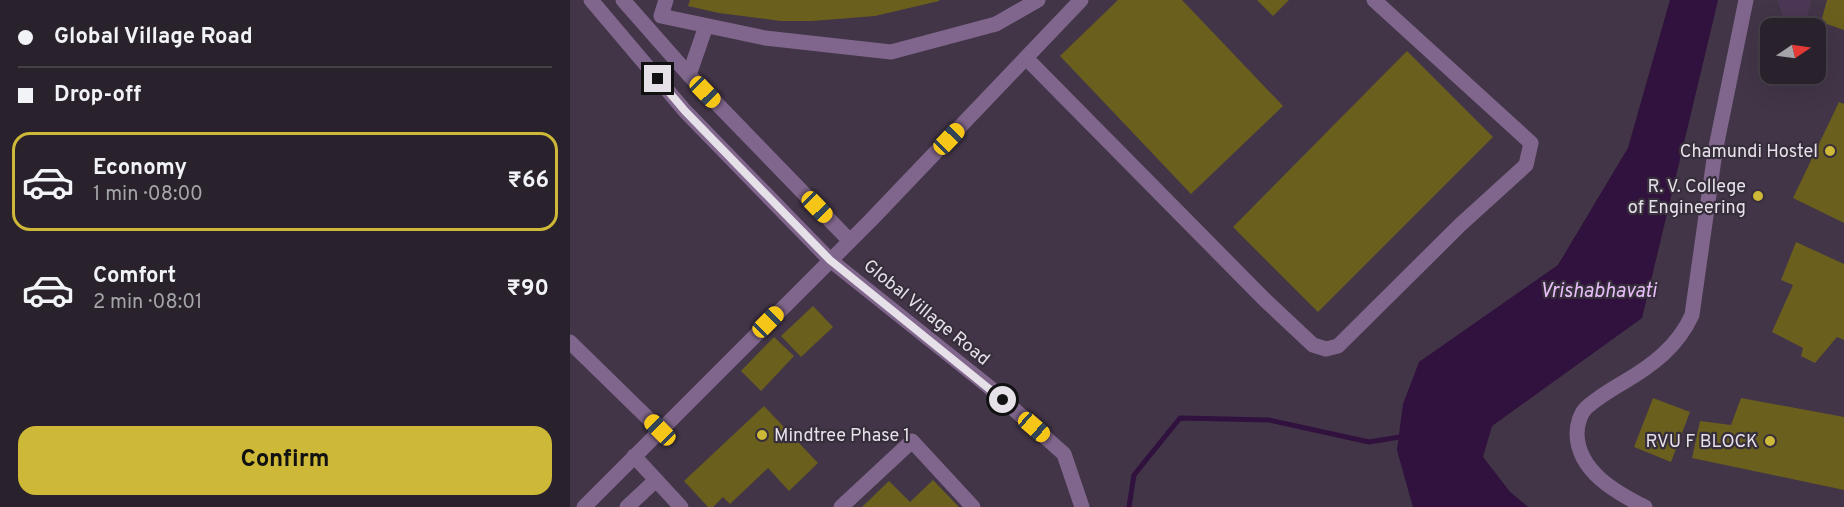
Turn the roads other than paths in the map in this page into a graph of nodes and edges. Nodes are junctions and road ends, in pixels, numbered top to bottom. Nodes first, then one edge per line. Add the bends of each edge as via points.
1 (591, 0) edge
2 (623, 0) edge
3 (666, 0) edge
4 (1038, 0) edge
5 (1081, 0) edge
6 (1374, 0) edge
7 (1746, 0) edge
8 (706, 26) junction
9 (1027, 59) junction
10 (689, 75) junction
11 (849, 240) junction
12 (830, 260) junction
13 (570, 342) edge
14 (660, 430) junction
15 (634, 456) junction
16 (656, 480) junction
17 (584, 507) edge
18 (627, 507) edge
19 (681, 507) edge
20 (841, 507) edge
21 (973, 507) edge
22 (1082, 507) edge
23 (1645, 507) edge

1 - 12 street, Global Village Road via 685,111
2 - 10 street
3 - 8 street via 661,16
4 - 8 street via 996,24 891,52 765,38
5 - 9 street
6 - 9 street via 1531,143 1526,165 1338,346 1326,349 1313,345 1265,300
7 - 23 street via 1716,152 1692,315 1676,343 1586,409 1577,428 1580,454 1587,466
8 - 10 street
9 - 11 street
10 - 11 street
11 - 12 street
12 - 14 street
12 - 22 street, Global Village Road via 988,386 1064,454
13 - 14 street
14 - 15 street
15 - 16 street
15 - 17 street
16 - 18 street
16 - 19 street
20 - 21 street via 912,441

